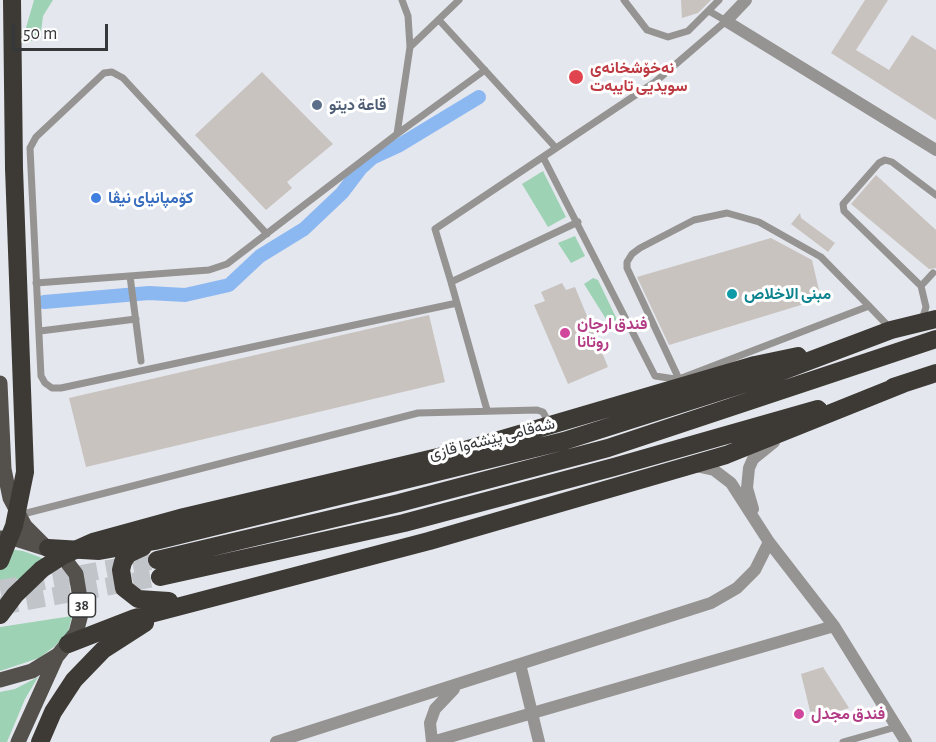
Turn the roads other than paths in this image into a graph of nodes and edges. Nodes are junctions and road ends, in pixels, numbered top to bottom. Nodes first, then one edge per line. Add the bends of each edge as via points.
1 (12, 0) edge
2 (402, 0) edge
3 (459, 0) edge
4 (624, 0) edge
5 (719, 0) edge
6 (742, 1) edge
7 (709, 11) junction
8 (439, 20) junction
9 (726, 21) junction
10 (410, 47) junction
11 (485, 70) junction
12 (397, 134) junction
13 (556, 148) junction
14 (936, 150) edge
15 (543, 157) junction
16 (936, 195) edge
17 (578, 222) junction
18 (267, 234) junction
19 (933, 273) dead end
20 (130, 276) junction
21 (451, 282) junction
22 (36, 283) junction
23 (921, 286) junction
24 (457, 303) junction
25 (869, 306) junction
26 (136, 319) junction
27 (928, 321) edge
28 (891, 330) junction
29 (39, 331) junction
30 (936, 339) edge
31 (852, 343) junction
32 (141, 361) dead end
33 (936, 373) edge
34 (686, 381) junction
35 (0, 383) edge
36 (903, 384) junction
37 (487, 410) junction
38 (550, 426) junction
39 (789, 432) junction
40 (686, 467) junction
41 (19, 515) junction
42 (0, 538) edge
43 (769, 542) junction
44 (48, 548) junction
45 (157, 559) junction
46 (0, 561) edge
47 (241, 588) junction
48 (208, 597) junction
49 (0, 615) edge
50 (834, 626) junction
51 (63, 650) junction
52 (520, 664) junction
53 (0, 680) edge
54 (461, 683) junction
55 (531, 714) junction
56 (896, 727) junction
57 (18, 742) edge
58 (40, 742) edge
59 (276, 742) edge
60 (432, 742) edge
61 (539, 742) edge
62 (843, 742) edge
63 (906, 742) edge

1 - 46 highway, bridge via 25,472 14,526
2 - 10 lane via 408,16
3 - 8 lane
4 - 7 lane via 647,30 668,37 688,31
5 - 7 lane
6 - 9 street
7 - 9 lane
8 - 10 lane
8 - 11 lane
9 - 13 lane via 655,82
9 - 14 street
10 - 12 lane
11 - 12 lane
11 - 13 lane
12 - 18 lane
13 - 15 lane
15 - 17 lane
15 - 21 lane via 435,229
16 - 23 lane via 885,160 843,204 844,210
17 - 21 lane
17 - 34 lane via 655,376
18 - 20 lane via 218,268
18 - 22 lane via 123,78 108,72 31,144
19 - 23 lane
20 - 22 lane
20 - 26 lane
21 - 24 lane
22 - 29 lane
23 - 27 lane
24 - 29 lane via 56,389 41,376
24 - 37 lane
25 - 28 lane
25 - 34 lane
25 - 34 lane via 821,257 776,231 727,213 694,220 640,248 627,262
26 - 29 lane
26 - 32 lane
27 - 28 highway, شەقامی پێشەوا قازی
28 - 31 highway, شەقامی پێشەوا قازی
30 - 45 highway, شەقامی پێشەوا قازی via 608,448 399,503
31 - 34 highway
31 - 45 highway, شەقامی پێشەوا قازی via 769,376 564,441
33 - 36 highway, شەقامی پێشەوا قازی
34 - 38 highway
35 - 41 main road via 4,469 10,498
36 - 39 highway, شەقامی پێشەوا قازی
36 - 45 highway, شەقامی پێشەوا قازی via 404,523
37 - 38 lane via 540,410
37 - 41 lane via 418,413
38 - 49 highway, bridge via 93,542 42,569
39 - 40 highway, شەقامی پێشەوا قازی
39 - 43 street via 753,459 747,477 750,504
40 - 43 street via 705,467 731,483
40 - 47 highway, شەقامی پێشەوا قازی via 429,541
41 - 44 main road via 36,539
42 - 44 main road, شەقامی پێشەوا قازی / 38
43 - 50 street
43 - 52 street via 755,570 737,588 711,603
44 - 45 highway, شەقامی پێشەوا قازی
44 - 51 main road, شەقامی پێشەوا قازی / 38 via 67,560 79,587 80,621
45 - 48 highway via 128,554 121,579 130,595 146,602
47 - 48 highway, شەقامی پێشەوا قازی
47 - 58 highway via 159,617 103,651 62,696
48 - 51 highway, شەقامی پێشەوا قازی via 135,618
50 - 55 street
50 - 56 street
51 - 53 main road, شەقامی پێشەوا قازی via 32,671
51 - 57 main road, 38
52 - 54 street
52 - 55 street
54 - 59 street
54 - 60 street via 435,709 430,723
55 - 60 street
55 - 61 street
56 - 62 lane
56 - 63 street

